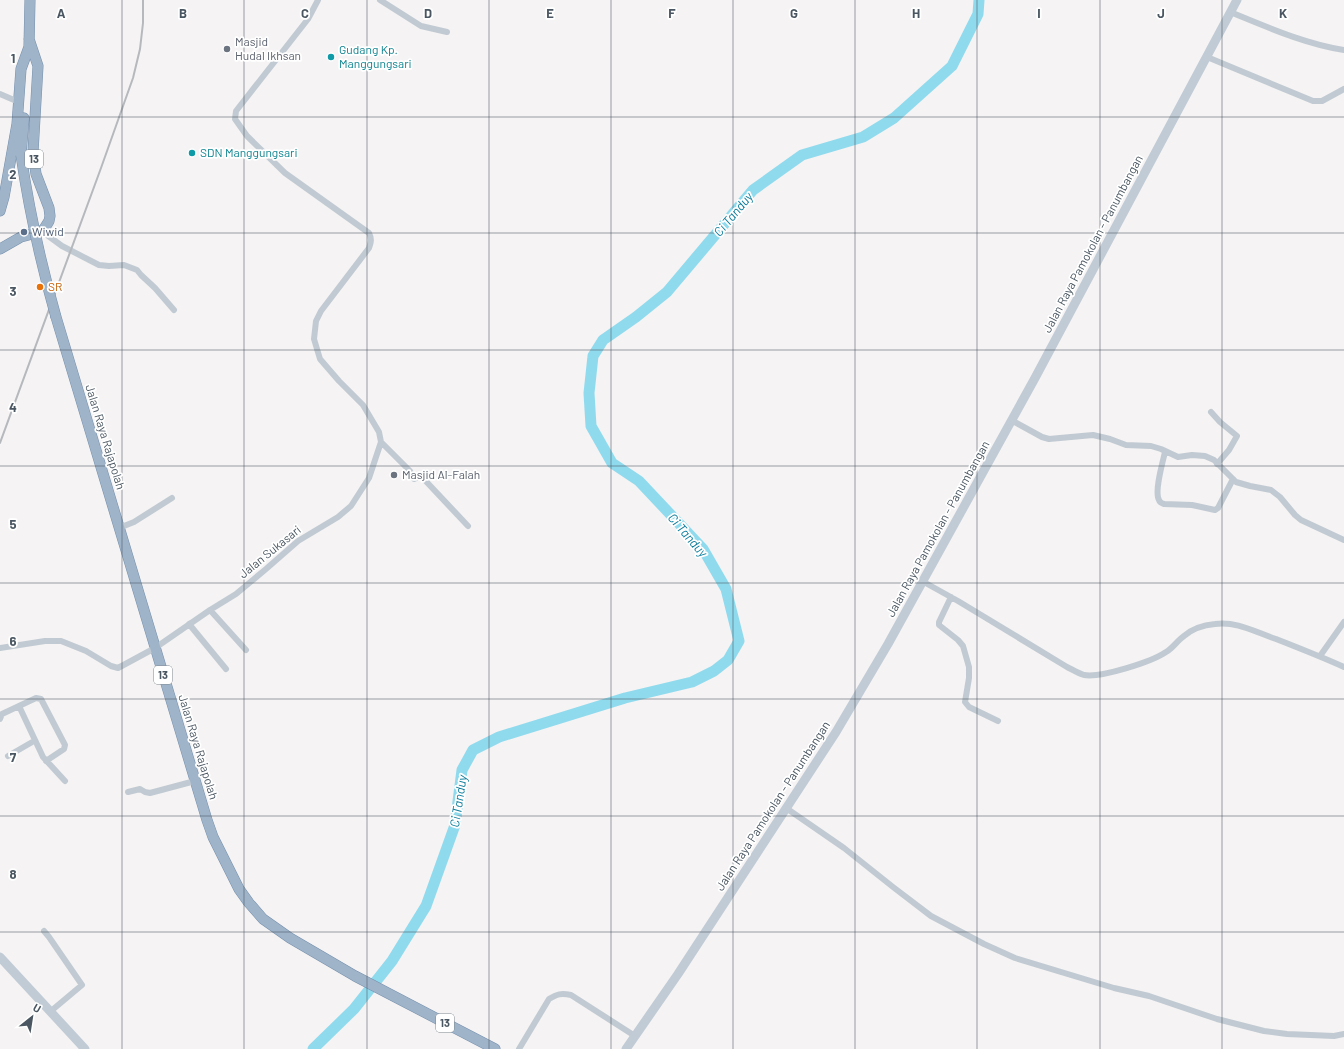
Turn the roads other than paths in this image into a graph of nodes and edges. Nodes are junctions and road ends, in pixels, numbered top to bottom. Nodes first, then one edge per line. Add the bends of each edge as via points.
1 (30, 0) edge
2 (380, 0) edge
3 (1237, 0) edge
4 (315, 1) edge
5 (1230, 12) junction
6 (448, 32) dead end
7 (29, 43) junction
8 (1344, 50) edge
9 (1207, 57) junction
10 (1344, 89) edge
11 (0, 94) edge
12 (19, 101) junction
13 (0, 211) edge
14 (44, 229) junction
15 (0, 249) edge
16 (174, 310) dead end
17 (1211, 412) dead end
18 (1011, 420) junction
19 (381, 442) junction
20 (1165, 452) junction
21 (1217, 464) junction
22 (1233, 480) junction
23 (172, 498) dead end
24 (468, 526) dead end
25 (119, 528) junction
26 (1344, 540) edge
27 (922, 581) junction
28 (951, 596) junction
29 (210, 610) junction
30 (1344, 622) edge
31 (189, 624) junction
32 (0, 648) edge
33 (155, 648) junction
34 (246, 650) dead end
35 (1320, 656) junction
36 (1344, 667) edge
37 (226, 669) dead end
38 (41, 694) dead end
39 (19, 706) junction
40 (1, 713) edge
41 (998, 721) dead end
42 (34, 741) junction
43 (8, 756) dead end
44 (46, 761) junction
45 (195, 780) junction
46 (65, 781) dead end
47 (128, 792) dead end
48 (786, 808) junction
49 (44, 931) dead end
50 (0, 957) edge
51 (51, 1011) junction
52 (1344, 1034) edge
53 (635, 1036) junction
54 (85, 1049) edge
55 (495, 1049) edge
56 (519, 1049) edge
57 (626, 1049) edge

1 - 7 highway, 13
2 - 6 street via 420,25
3 - 5 main road, Jalan Raya Pamokolan - Panumbangan
4 - 19 street via 308,19 236,111 235,119 247,136 285,173 369,233 371,237 369,248 321,311 316,321 314,339 320,359 364,405 379,432
5 - 8 street via 1302,39
5 - 9 main road, Jalan Raya Pamokolan - Panumbangan
7 - 12 highway, 13 via 21,69
7 - 14 highway, 13 via 38,66 33,152 36,174 49,208 50,216
7 - 25 highway, Jalan Raya Rajapolah / 13, bridge via 21,156 29,205 46,283
9 - 10 street via 1313,101 1322,101
9 - 18 main road, Jalan Raya Pamokolan - Panumbangan
11 - 12 street
12 - 13 highway, 13
14 - 15 highway via 21,237
14 - 16 street via 47,235 62,246 99,265 124,264 137,270
17 - 21 street via 1237,436
18 - 20 street via 1049,440 1093,435 1126,445 1151,446
18 - 27 main road, Jalan Raya Pamokolan - Panumbangan
19 - 24 street via 410,471 414,479 421,476
19 - 29 street, Jalan Sukasari via 369,478 351,506 338,517 298,540 236,594
20 - 21 street via 1178,457 1205,456
20 - 22 street via 1160,470 1158,495 1160,502 1164,504 1192,505 1215,510
21 - 22 street
22 - 26 street via 1271,490 1301,520
23 - 25 street via 134,522
25 - 33 highway, Jalan Raya Rajapolah / 13
27 - 28 street
27 - 48 main road, Jalan Raya Pamokolan - Panumbangan via 836,732
28 - 35 street via 1067,667 1085,675 1106,673 1153,659 1168,651 1191,631 1214,624 1245,626
28 - 41 street via 939,625 962,646 969,667 965,702 969,707
29 - 31 street, Jalan Sukasari
29 - 34 street
30 - 35 street
31 - 33 street, Jalan Sukasari
31 - 37 street
32 - 33 street, Jalan Sukasari via 61,641 118,668
33 - 45 highway, Jalan Raya Rajapolah / 13
35 - 36 street
38 - 39 street
39 - 40 street
39 - 42 street
39 - 44 street via 36,698 40,699 65,745 64,749
42 - 43 street
42 - 44 street
44 - 46 street
45 - 47 street via 150,793 140,789
45 - 55 highway, Jalan Raya Rajapolah / 13 via 213,837 239,889 263,919 355,976
48 - 52 street via 844,848 931,916 1015,958 1264,1031 1334,1036
48 - 53 main road, Jalan Raya Pamokolan - Panumbangan
49 - 51 street via 82,985
50 - 51 main road
51 - 54 main road
53 - 56 street via 571,995 561,993 549,1000
53 - 57 main road, Jalan Raya Pamokolan - Panumbangan

